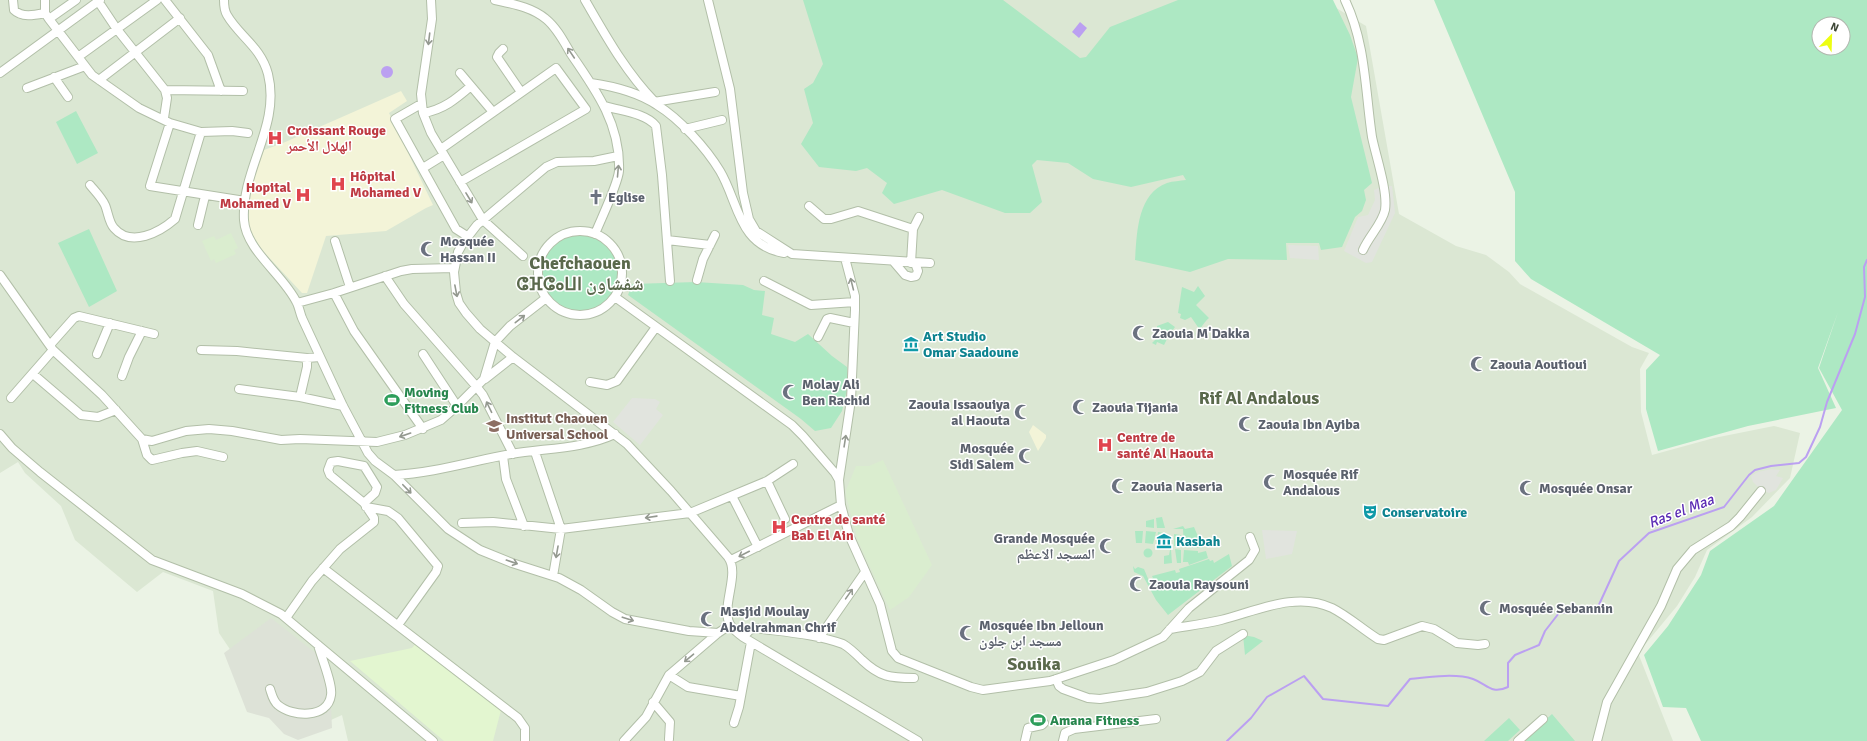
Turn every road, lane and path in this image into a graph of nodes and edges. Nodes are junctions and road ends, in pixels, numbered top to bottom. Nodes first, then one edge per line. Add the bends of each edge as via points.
1 (13, 0) edge
2 (45, 0) edge
3 (76, 0) edge
4 (99, 0) edge
5 (157, 0) edge
6 (165, 0) edge
7 (224, 0) edge
8 (431, 0) edge
9 (495, 0) edge
10 (585, 0) edge
11 (708, 0) edge
12 (1345, 0) edge
13 (47, 16) junction
14 (180, 18) junction
15 (116, 28) junction
16 (58, 31) junction
17 (504, 49) dead end
18 (136, 52) junction
19 (78, 57) junction
20 (85, 66) junction
21 (0, 73) edge
22 (460, 73) dead end
23 (54, 77) junction
24 (99, 80) junction
25 (591, 83) junction
26 (471, 86) junction
27 (27, 88) dead end
28 (165, 90) junction
29 (221, 91) junction
30 (244, 91) dead end
31 (521, 92) junction
32 (715, 92) dead end
33 (68, 97) dead end
34 (655, 103) junction
35 (421, 104) junction
36 (605, 106) junction
37 (493, 112) junction
38 (423, 113) junction
39 (722, 120) dead end
40 (167, 121) junction
41 (685, 129) junction
42 (201, 132) junction
43 (248, 133) dead end
44 (442, 152) junction
45 (618, 156) junction
46 (423, 168) junction
47 (460, 182) junction
48 (90, 185) dead end
49 (183, 192) junction
50 (205, 196) junction
51 (245, 202) junction
52 (809, 206) dead end
53 (919, 217) dead end
54 (483, 220) junction
55 (198, 225) dead end
56 (913, 229) junction
57 (596, 234) junction
58 (715, 235) dead end
59 (467, 236) junction
60 (667, 240) junction
61 (335, 241) dead end
62 (710, 245) junction
63 (1363, 250) dead end
64 (789, 253) junction
65 (523, 256) dead end
66 (845, 258) junction
67 (893, 262) junction
68 (913, 262) junction
69 (930, 263) dead end
70 (454, 268) junction
71 (0, 276) edge
72 (385, 276) junction
73 (697, 280) dead end
74 (670, 281) dead end
75 (764, 281) dead end
76 (350, 287) junction
77 (334, 293) junction
78 (615, 297) junction
79 (546, 298) junction
80 (855, 302) junction
81 (297, 303) junction
82 (110, 323) junction
83 (854, 323) junction
84 (656, 328) junction
85 (142, 331) junction
86 (154, 334) dead end
87 (818, 337) dead end
88 (495, 342) junction
89 (51, 348) junction
90 (201, 350) dead end
91 (97, 354) dead end
92 (423, 354) dead end
93 (320, 357) junction
94 (513, 357) junction
95 (307, 358) junction
96 (33, 374) junction
97 (122, 376) dead end
98 (484, 379) junction
99 (590, 382) dead end
100 (476, 386) junction
101 (239, 389) dead end
102 (300, 397) junction
103 (11, 398) dead end
104 (343, 406) junction
105 (457, 406) junction
106 (116, 410) junction
107 (423, 429) junction
108 (0, 434) edge
109 (615, 434) junction
110 (142, 439) junction
111 (362, 440) junction
112 (535, 452) junction
113 (513, 454) junction
114 (503, 456) junction
115 (223, 457) dead end
116 (793, 464) dead end
117 (394, 475) junction
118 (839, 480) junction
119 (767, 481) junction
120 (1761, 491) dead end
121 (732, 496) junction
122 (365, 505) junction
123 (841, 505) junction
124 (690, 513) junction
125 (785, 519) dead end
126 (462, 523) dead end
127 (524, 526) junction
128 (561, 529) junction
129 (1250, 537) dead end
130 (758, 547) junction
131 (731, 560) junction
132 (323, 568) junction
133 (865, 572) junction
134 (553, 576) junction
135 (286, 618) junction
136 (398, 625) junction
137 (730, 625) junction
138 (1170, 629) junction
139 (718, 633) junction
140 (1243, 634) dead end
141 (743, 637) junction
142 (819, 638) junction
143 (751, 642) junction
144 (318, 644) junction
145 (1485, 644) dead end
146 (668, 675) junction
147 (914, 678) dead end
148 (1056, 679) junction
149 (270, 688) dead end
150 (741, 696) junction
151 (653, 702) junction
152 (1156, 719) dead end
153 (1543, 719) dead end
154 (734, 723) dead end
155 (1044, 723) dead end
156 (669, 739) dead end
157 (433, 741) edge
158 (525, 741) edge
159 (624, 741) edge
160 (918, 741) edge
161 (1025, 741) edge
162 (1063, 741) edge
163 (1518, 741) edge
164 (1597, 741) edge

1 - 13 street via 14,10 20,14
2 - 13 street
3 - 13 street
4 - 15 street
4 - 16 street
5 - 15 street
6 - 14 street
7 - 51 street via 227,15 263,60 272,99
8 -> 35 street via 432,19
25 -> 9 street via 545,18 526,8
10 - 34 street via 616,54
11 - 64 street via 730,89 743,193 750,219 756,231
12 - 63 street via 1360,40 1373,139 1385,200 1381,220
13 - 16 street
14 - 18 street
14 - 29 street via 208,55
15 - 18 street
15 - 19 street
16 - 19 street
16 - 21 street
17 - 31 street via 497,57
18 - 24 street
18 - 28 street
19 - 20 street
20 - 23 street
20 - 24 street
22 - 26 street
23 - 27 street
23 - 33 street
24 - 40 street via 128,102
25 - 34 street via 615,87
25 - 36 street
26 - 37 street
26 - 38 street via 438,110
28 - 29 street
28 - 40 street
29 - 30 street
31 - 37 street
31 - 47 street via 556,68 586,109
32 - 34 street
34 - 41 street
35 - 38 street
35 - 46 street via 395,119
36 - 45 street via 612,124
36 - 60 street via 642,116 656,126
37 - 44 street
38 - 44 street
39 - 41 street
40 - 42 street
40 - 49 street via 150,186
41 - 64 street via 720,172 746,230 769,248
42 - 43 street
42 - 49 street
44 - 46 street
44 - 47 street
45 - 54 street via 594,161 574,160 551,164
57 -> 45 street via 618,176
46 - 59 street via 456,229
47 -> 54 street
48 - 49 street via 105,204 112,228 127,237 141,237 166,227 175,219
49 - 50 street
50 - 51 street
50 - 55 street
51 - 81 street via 246,232 252,244
52 - 56 street via 824,219 858,211
53 - 56 street
54 - 59 street
54 - 65 street
56 - 68 street
57 - 78 street via 610,243 620,258 621,284
57 - 79 street via 580,231 564,234 546,248 538,270 539,285
58 - 62 street
59 - 70 street via 458,252
60 - 62 street
60 - 74 street
61 - 76 street
62 - 73 street
64 - 66 street
66 - 67 street
80 -> 66 street
67 - 68 street
67 - 68 street via 911,277 916,276 918,271
68 - 69 street
70 - 72 street via 412,269
70 -> 88 street via 459,303
71 - 89 street
72 - 76 street
72 - 100 street via 404,304
75 - 80 street via 811,305
76 - 77 street
77 - 81 street
77 - 107 street via 354,331
78 - 79 street via 596,312 578,315 560,310
78 - 84 street
88 -> 79 street via 510,326
80 - 83 street
81 - 93 street
82 - 85 street
82 - 89 street via 79,316 74,318
82 - 91 street
83 - 87 street via 827,319
118 -> 83 street via 851,400
84 - 99 street via 617,381 607,384
84 - 118 street via 792,425
85 - 86 street
85 - 97 street via 128,357
88 - 94 street
88 - 98 street
89 - 96 street
89 - 106 street
90 - 95 street
92 - 105 street
93 - 95 street
93 - 104 street
94 - 98 street
94 - 109 street
95 - 102 street
96 - 103 street
96 - 106 street via 82,415 98,417
98 - 100 street
100 - 105 street
113 -> 100 street
101 - 102 street
102 - 104 street
104 - 111 street
105 - 107 street via 441,420
106 - 110 street
107 -> 111 street via 383,442
108 - 135 street via 40,472 152,560 242,594
109 - 112 street via 593,442
109 - 124 street via 648,465
110 - 111 street via 152,441 186,431 209,430 232,431 281,440
110 - 115 street via 147,455 152,460 193,451
111 - 117 street via 375,461
112 - 113 street
112 - 128 street
113 - 114 street
114 - 117 street
114 - 127 street via 506,479
116 - 119 street
117 -> 134 street via 448,529 480,550
118 - 123 street
119 - 121 street
119 - 125 street
120 - 164 street via 1731,526 1693,550 1677,569 1661,606 1607,702
121 - 124 street
121 - 130 street
122 - 122 street via 377,487 364,466 331,462 328,470 330,475
122 - 132 street via 374,522 340,549
122 - 136 street via 388,511 398,518 438,566
123 - 130 street
123 - 133 street via 849,535
124 -> 128 street
124 - 131 street
126 - 127 street via 493,522
127 - 128 street
128 -> 134 street
129 - 138 street via 1255,550 1249,560 1189,608
130 -> 131 street
131 - 137 street via 733,569 727,606
132 - 135 street
132 - 136 street
142 -> 133 street
133 - 148 street via 880,604 892,651 898,658 983,690
134 -> 139 street via 581,590 626,619 689,631
135 - 144 street
136 - 158 street via 518,718 525,728
137 - 139 street
137 - 141 street
138 - 145 street via 1219,621 1274,604 1304,601 1332,608 1384,640 1422,626 1434,629 1457,643
138 - 148 street via 1162,637 1114,660
139 -> 146 street
140 - 148 street via 1216,651 1200,672 1182,681 1147,692 1100,699 1088,698 1062,689
141 - 142 street via 755,628
141 - 143 street
142 - 147 street via 843,645 882,675
143 - 150 street
143 - 160 street
144 - 149 street via 331,689 330,700 325,708 301,715 292,713 278,705
144 - 157 street
146 - 150 street via 688,687
146 - 151 street
150 - 154 street
151 - 156 street via 670,722
151 - 159 street via 646,717
152 - 162 street via 1074,729 1065,733
153 - 163 street
155 - 161 street via 1028,728

